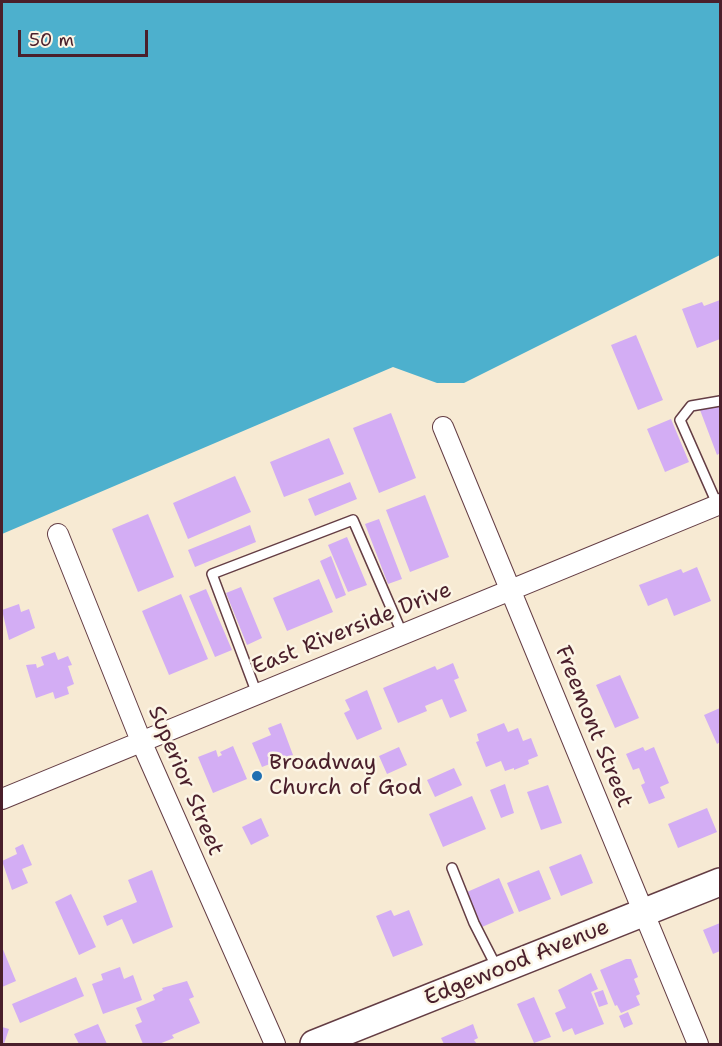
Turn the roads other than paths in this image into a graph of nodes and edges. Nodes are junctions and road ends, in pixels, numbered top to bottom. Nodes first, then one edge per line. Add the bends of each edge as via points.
1 (720, 401) edge
2 (443, 427) dead end
3 (719, 505) edge
4 (58, 534) dead end
5 (510, 590) junction
6 (402, 633) junction
7 (257, 694) junction
8 (141, 741) junction
9 (2, 799) edge
10 (452, 868) dead end
11 (720, 882) edge
12 (642, 914) junction
13 (498, 970) junction
14 (275, 1044) edge
15 (314, 1044) edge
16 (698, 1044) edge

1 - 3 lane via 691,406 680,420
2 - 5 street, Freemont Street
3 - 5 street, East Riverside Drive
4 - 8 street, Superior Street
5 - 6 street, East Riverside Drive
5 - 12 street, Freemont Street
6 - 7 street, East Riverside Drive
6 - 7 lane via 354,520 212,574
7 - 8 street, East Riverside Drive
8 - 9 street, East Riverside Drive
8 - 14 street, Superior Street
10 - 13 lane
11 - 12 street, Edgewood Avenue
12 - 13 street, Edgewood Avenue
12 - 16 street, Freemont Street
13 - 15 street, Edgewood Avenue

